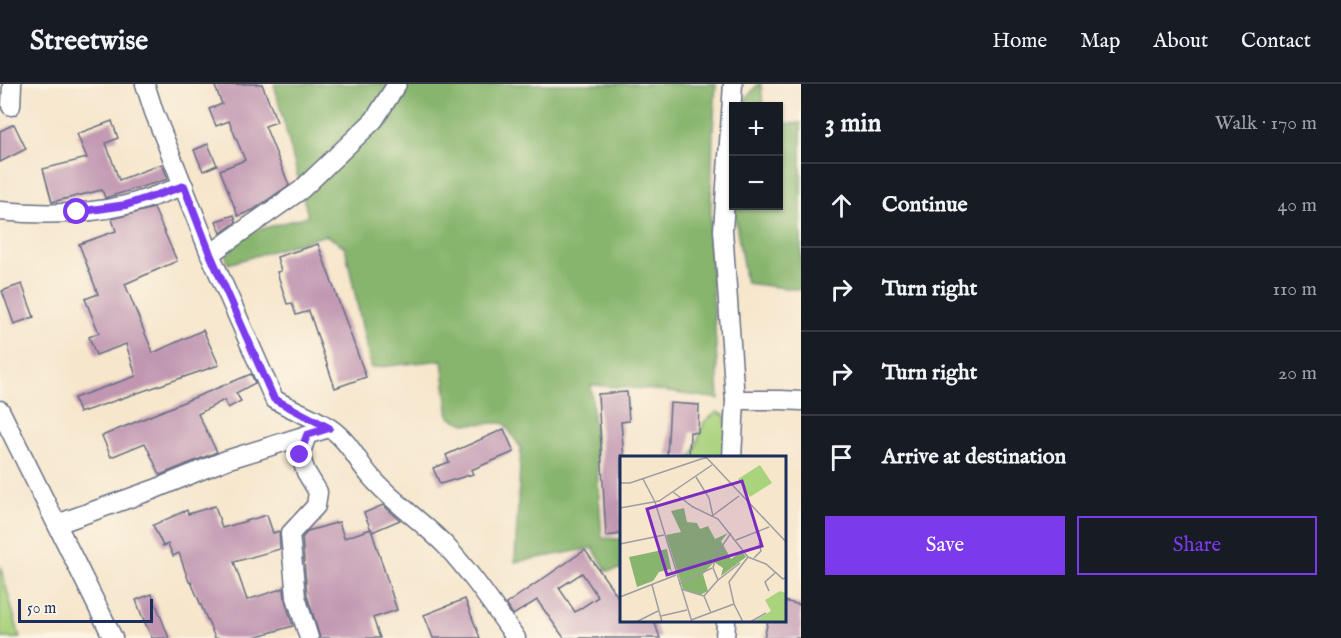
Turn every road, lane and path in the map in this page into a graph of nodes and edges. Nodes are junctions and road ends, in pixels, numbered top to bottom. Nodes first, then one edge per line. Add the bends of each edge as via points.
1 (12, 84) edge
2 (145, 84) edge
3 (397, 84) edge
4 (732, 84) edge
5 (11, 106) dead end
6 (184, 186) junction
7 (0, 211) edge
8 (210, 254) junction
9 (735, 400) junction
10 (801, 401) edge
11 (0, 410) edge
12 (4, 428) edge
13 (329, 428) junction
14 (307, 435) junction
15 (732, 456) edge
16 (57, 524) junction
17 (726, 623) edge
18 (113, 638) edge
19 (309, 638) edge
20 (516, 638) edge
21 (725, 638) edge

1 - 5 street
2 - 6 street
3 - 8 street via 374,120 301,190
4 - 9 street via 723,230
6 - 7 street via 126,205 77,212
6 - 8 street
8 - 13 street via 274,399
9 - 10 street
9 - 15 street
11 - 12 street
12 - 16 street
13 - 14 street
13 - 20 street via 351,448 370,476 446,546
14 - 16 street via 226,460
14 - 19 street via 300,455 318,492 316,506 290,534 296,597
16 - 18 street
17 - 21 street

